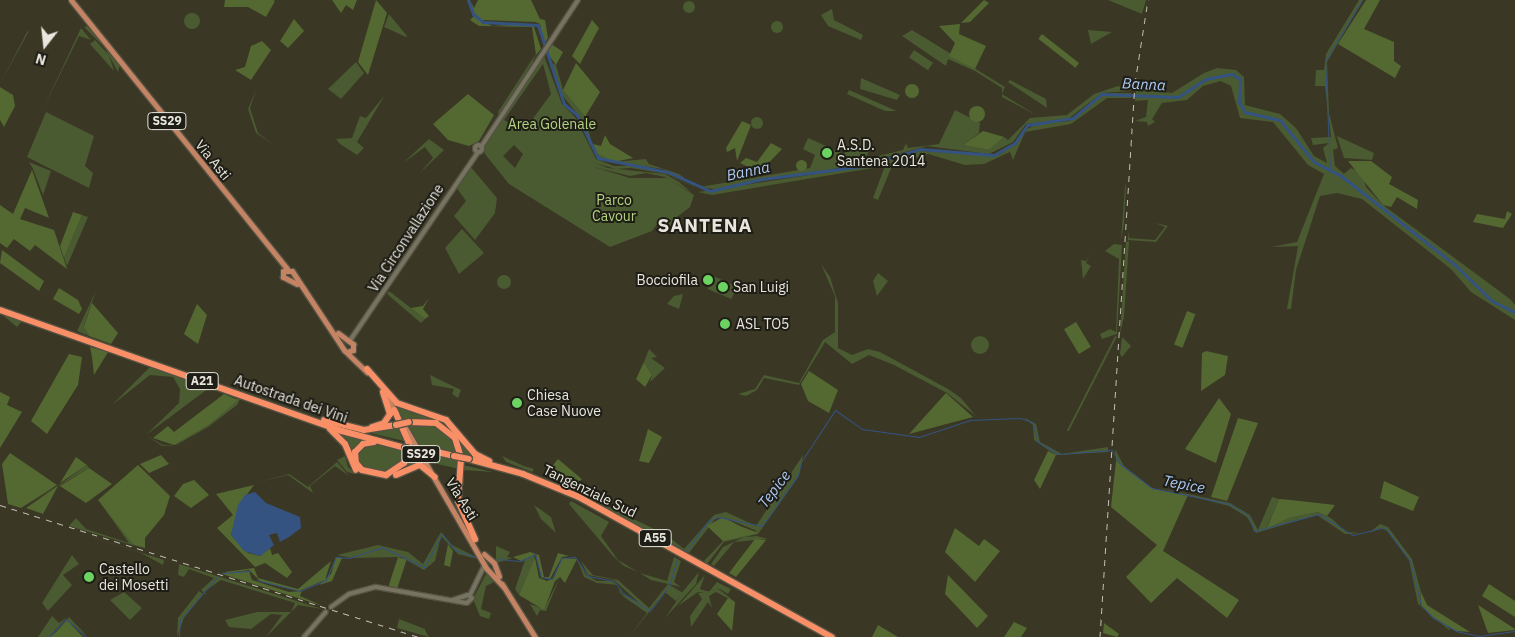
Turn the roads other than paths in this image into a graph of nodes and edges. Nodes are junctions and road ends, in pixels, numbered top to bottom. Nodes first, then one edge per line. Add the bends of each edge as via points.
1 (71, 0) edge
2 (578, 0) edge
3 (285, 270) junction
4 (291, 277) junction
5 (0, 309) edge
6 (332, 327) junction
7 (358, 332) junction
8 (348, 340) junction
9 (343, 347) junction
10 (351, 350) junction
11 (367, 369) junction
12 (383, 391) junction
13 (394, 410) junction
14 (297, 415) junction
15 (305, 415) junction
16 (330, 422) junction
17 (404, 446) junction
18 (454, 458) junction
19 (469, 461) junction
20 (523, 474) junction
21 (435, 477) junction
22 (475, 539) junction
23 (487, 563) junction
24 (492, 568) junction
25 (471, 596) junction
26 (464, 599) junction
27 (331, 607) dead end
28 (326, 612) dead end
29 (304, 637) edge
30 (535, 637) edge
31 (824, 637) edge
32 (832, 637) edge

1 - 3 main road, Via Asti / SS29
2 - 7 main road, Via Circonvallazione
3 - 4 main road
3 - 4 main road via 283,277
4 - 6 main road
5 - 14 highway, Autostrada dei Vini / A21
5 - 15 highway, Autostrada dei Vini
6 - 8 main road
6 - 9 main road
7 - 8 main road, Via Circonvallazione
7 - 10 main road, Via Circonvallazione
8 - 9 main road
8 - 10 main road
9 - 10 main road
10 - 11 main road, Via Asti / SS29
10 - 12 main road, Via Asti / SS29
11 - 20 highway via 401,406 446,420 481,458
11 - 22 main road, Via Asti / SS29
12 - 13 main road, Via Asti / SS29
12 - 16 highway via 391,410 384,423 366,428
13 - 17 highway, A55 via 408,438 404,462 391,473 379,475 362,470 354,459 357,448 366,442
13 - 21 main road, Via Asti / SS29
14 - 17 highway, Autostrada dei Vini / A21
14 - 21 highway via 337,434 352,465 364,476 386,478 420,465
15 - 16 highway
15 - 17 highway, Autostrada dei Vini
16 - 22 highway, bridge via 367,430 409,422 436,423 455,438 461,458 458,501
17 - 18 highway, Tangenziale Sud / A55, bridge
17 - 18 highway, Tangenziale Sud / A55, bridge
18 - 19 highway, Tangenziale Sud / A55
19 - 20 highway, Tangenziale Sud / A55
19 - 31 highway, Tangenziale Sud / A55 via 578,499
20 - 32 highway, Tangenziale Sud / A55 via 603,509
21 - 23 main road, Via Asti / SS29
22 - 23 main road, Via Asti / SS29
23 - 24 main road
23 - 25 main road
24 - 25 main road
24 - 30 main road
25 - 26 main road
25 - 26 main road
26 - 27 main road via 376,587 349,594
28 - 29 main road

